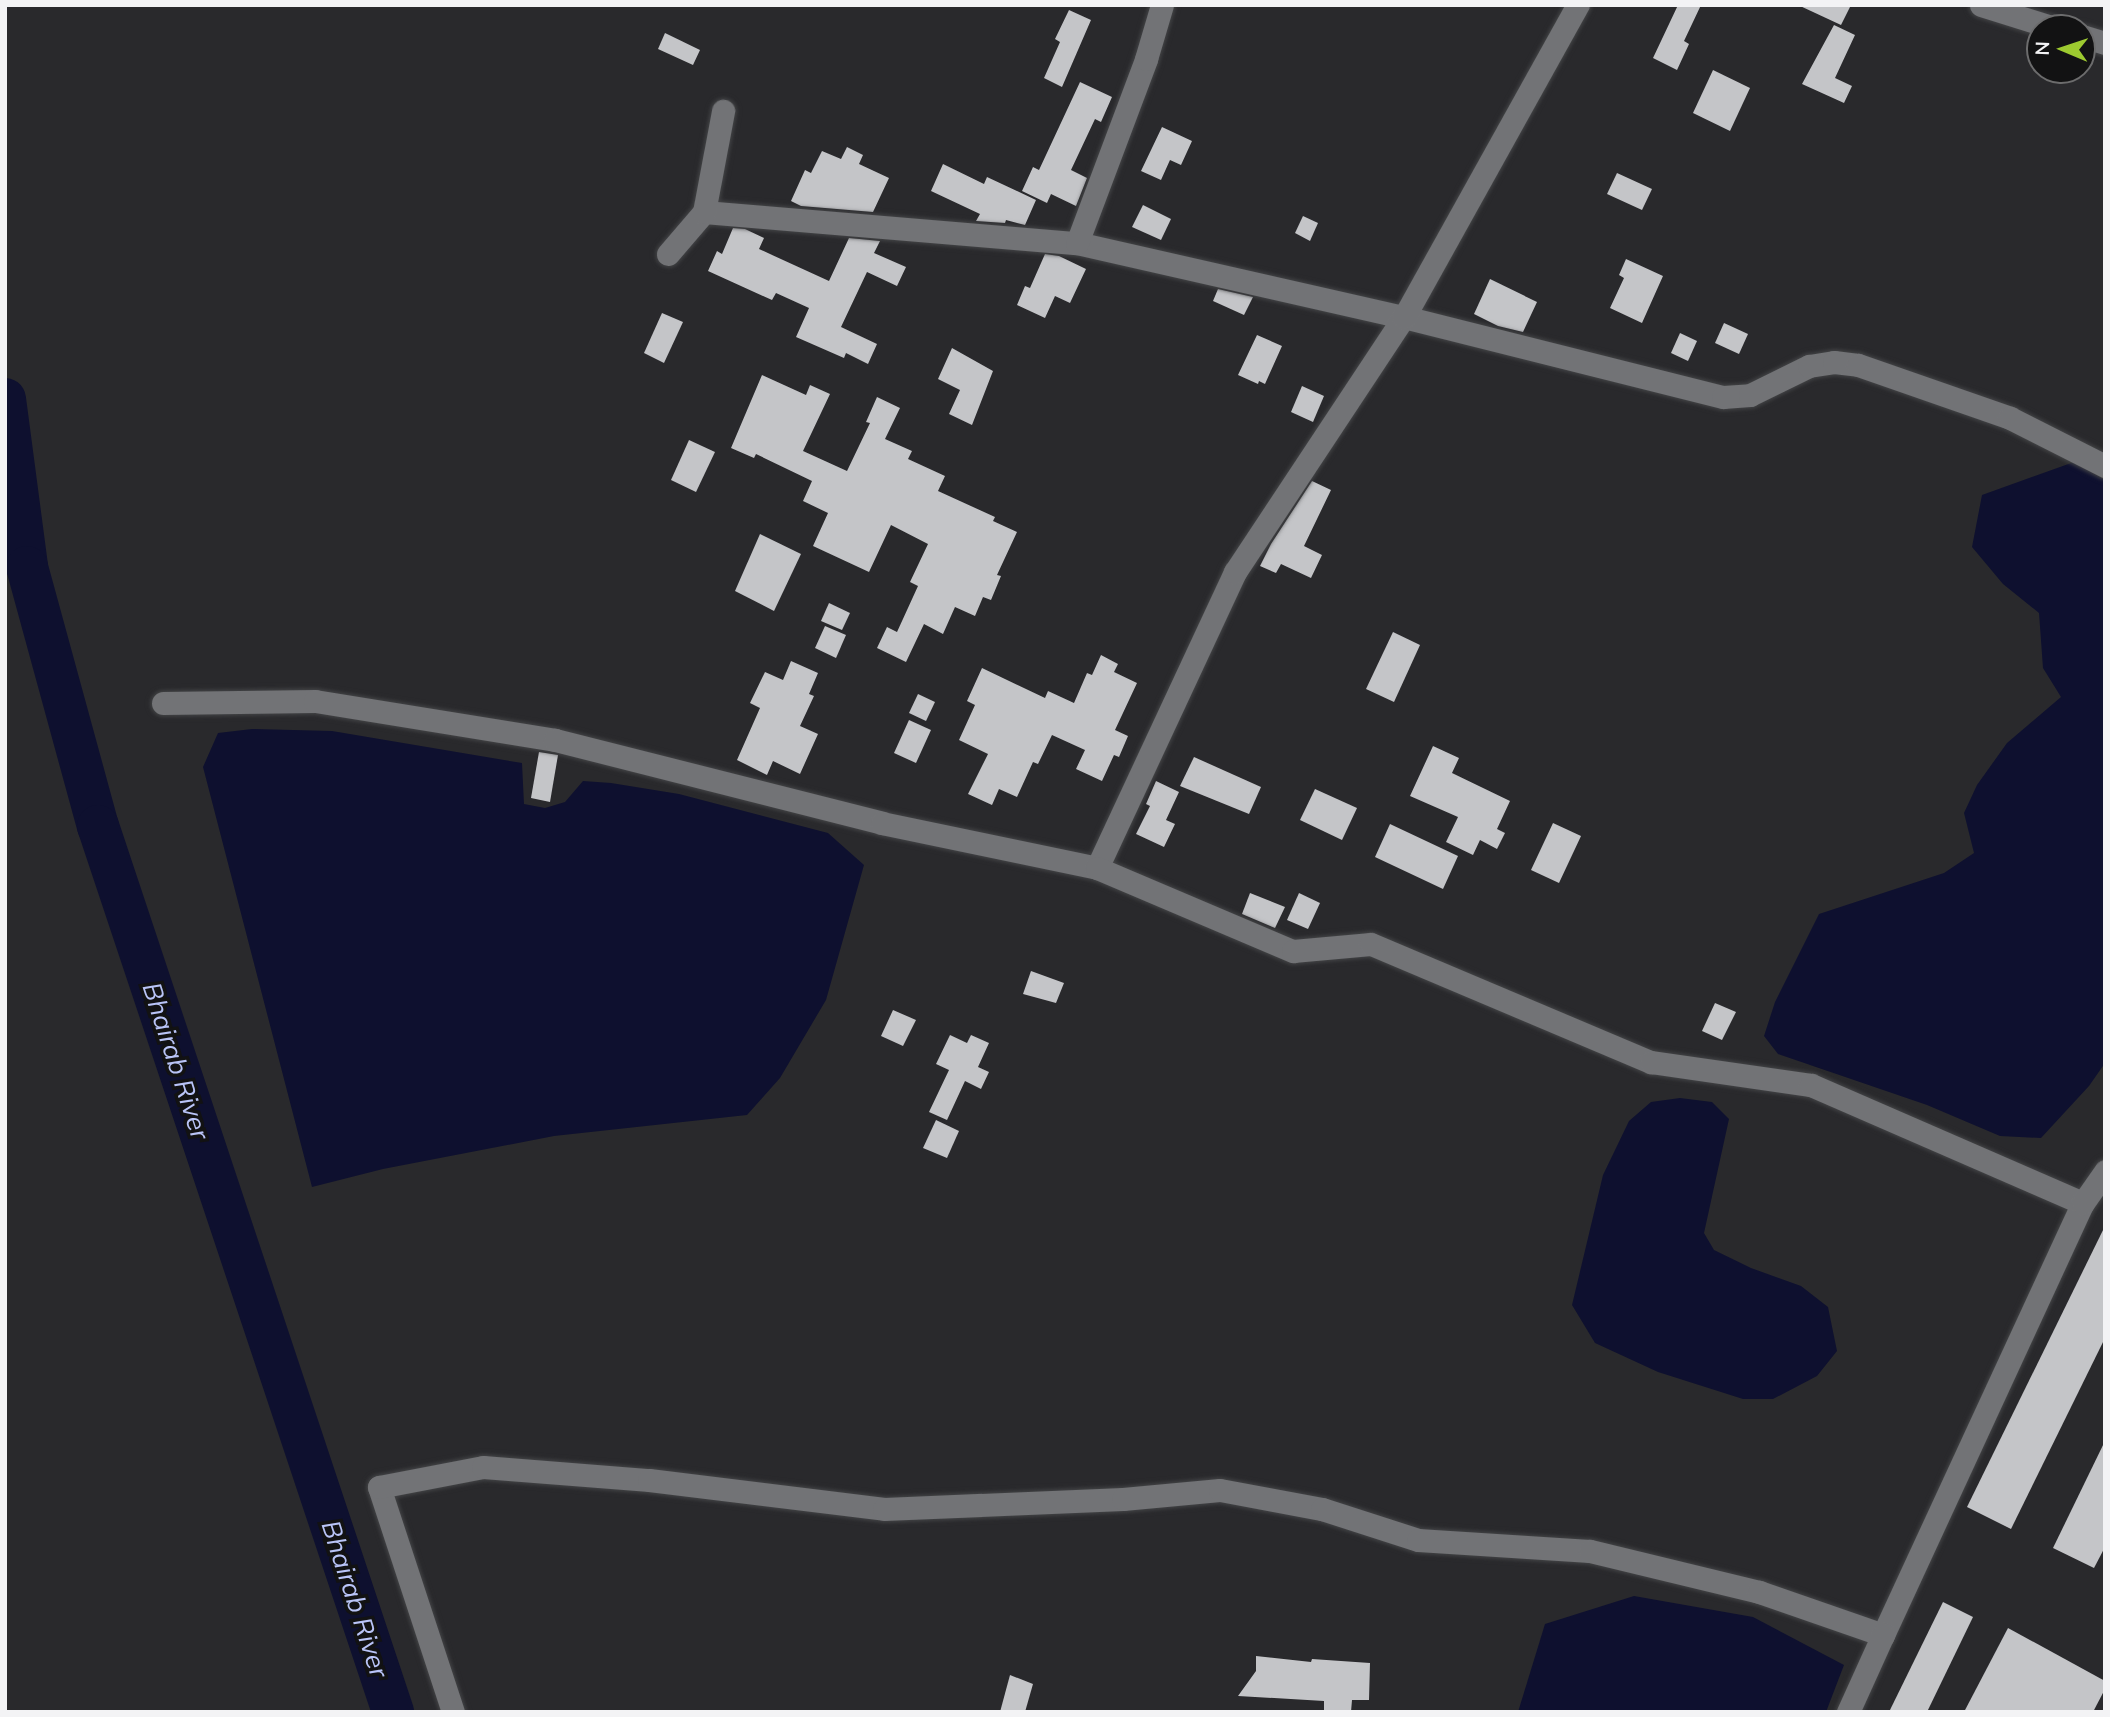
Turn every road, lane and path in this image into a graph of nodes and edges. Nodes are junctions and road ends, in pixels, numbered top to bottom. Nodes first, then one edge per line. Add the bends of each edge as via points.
1 (1161, 5) edge
2 (1578, 5) edge
3 (1981, 5) edge
4 (2026, 19) edge
5 (723, 111) dead end
6 (704, 212) junction
7 (1077, 243) junction
8 (668, 254) dead end
9 (1404, 317) junction
10 (2105, 466) edge
11 (163, 703) dead end
12 (1097, 868) junction
13 (2105, 1171) edge
14 (2083, 1203) junction
15 (1883, 1635) junction
16 (453, 1712) edge
17 (1848, 1712) edge

1 - 7 street via 1146,59
2 - 9 street
3 - 4 street
5 - 6 street
6 - 7 street
6 - 8 street
7 - 9 street
9 - 10 street via 1723,397 1750,395 1809,366 1858,365 2010,418
9 - 12 street via 1235,572
11 - 12 street via 315,701 555,740 882,823
12 - 14 street via 1293,951 1371,944 1651,1062 1811,1085
13 - 14 street
14 - 15 street
15 - 16 street via 1759,1592 1590,1551 1418,1540 1322,1508 1220,1490 1123,1499 884,1509 649,1480 483,1467 379,1487
15 - 17 street

